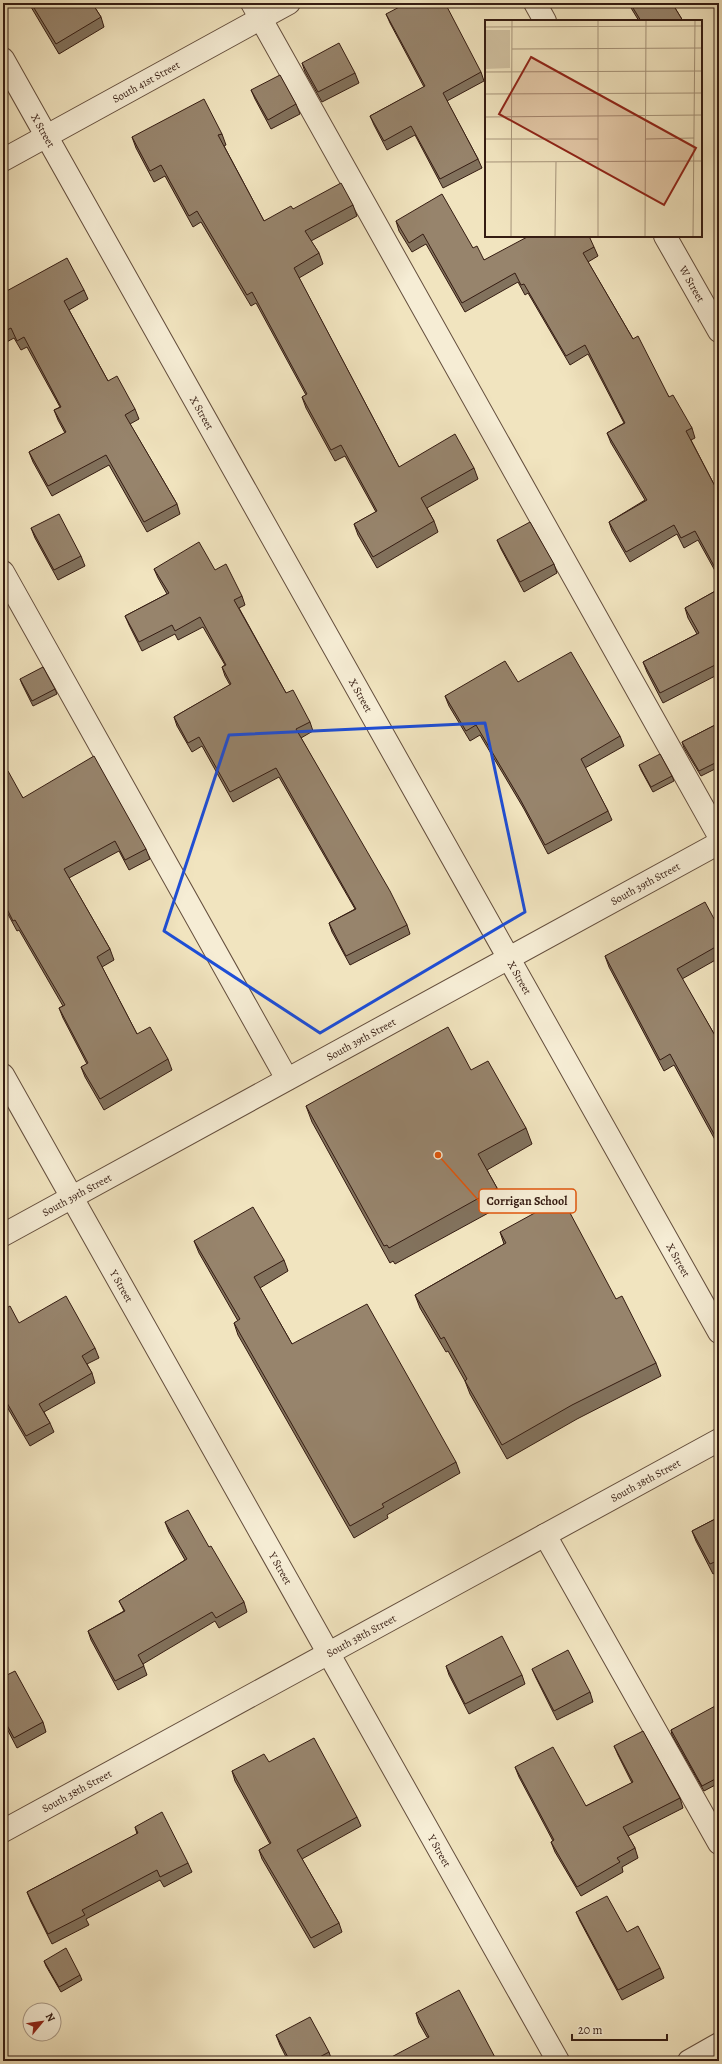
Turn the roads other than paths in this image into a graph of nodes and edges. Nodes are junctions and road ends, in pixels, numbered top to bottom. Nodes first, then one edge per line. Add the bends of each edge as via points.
1 (289, 3) edge
2 (535, 3) edge
3 (256, 11) edge
4 (544, 20) edge
5 (3, 59) edge
6 (46, 137) junction
7 (3, 160) edge
8 (666, 237) edge
9 (719, 332) edge
10 (3, 572) edge
11 (719, 836) edge
12 (719, 843) edge
13 (509, 958) junction
14 (3, 1075) edge
15 (287, 1079) junction
16 (71, 1197) junction
17 (3, 1235) edge
18 (719, 1332) edge
19 (719, 1440) edge
20 (545, 1535) junction
21 (329, 1653) junction
22 (3, 1831) edge
23 (719, 1843) edge
24 (719, 2044) edge
25 (558, 2061) edge
26 (689, 2061) edge

1 - 3 street, South 41st Street
2 - 4 street
3 - 6 street, South 41st Street
3 - 11 street
5 - 6 street, X Street
6 - 7 street, South 41st Street
6 - 13 street, X Street
8 - 9 street, W Street
10 - 15 street
12 - 13 street, South 39th Street
13 - 15 street, South 39th Street
13 - 18 street, X Street
14 - 16 street, Y Street
15 - 16 street, South 39th Street
16 - 17 street, South 39th Street
16 - 21 street, Y Street
19 - 20 street, South 38th Street
20 - 21 street, South 38th Street
20 - 23 street
21 - 22 street, South 38th Street
21 - 25 street, Y Street
24 - 26 street

